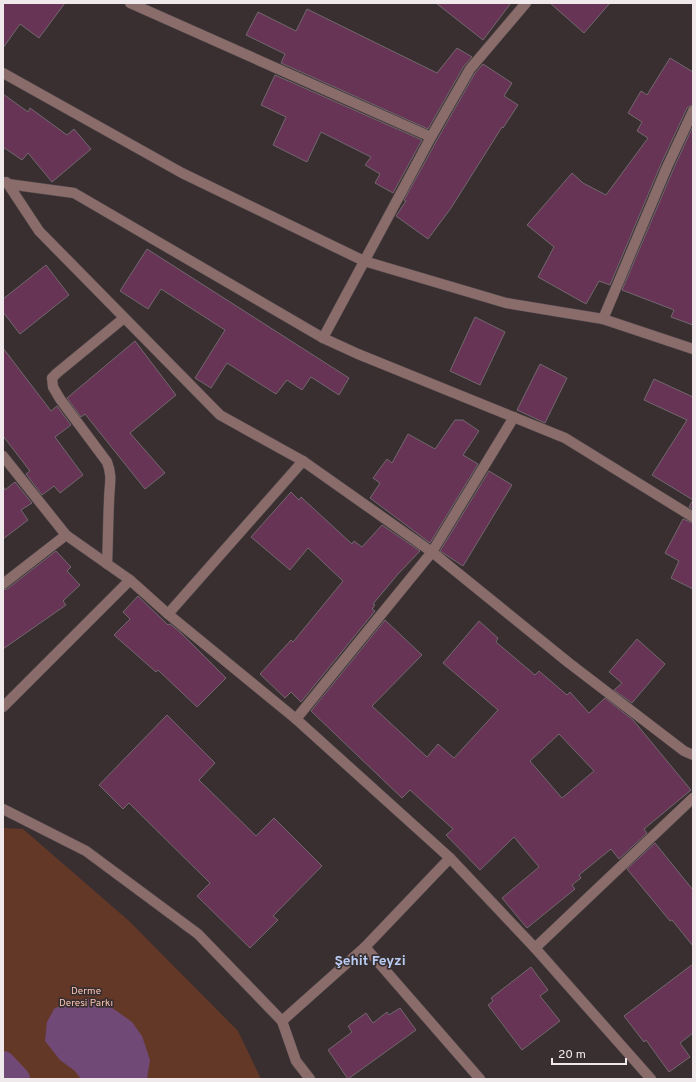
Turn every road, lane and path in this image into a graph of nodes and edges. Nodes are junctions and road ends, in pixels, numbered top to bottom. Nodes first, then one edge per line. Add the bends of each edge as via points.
1 (130, 3) edge
2 (526, 3) edge
3 (3, 73) edge
4 (693, 111) edge
5 (431, 137) junction
6 (6, 182) edge
7 (364, 261) junction
8 (124, 318) junction
9 (603, 319) junction
10 (323, 338) junction
11 (693, 349) edge
12 (514, 418) junction
13 (3, 456) edge
14 (303, 461) junction
15 (693, 517) edge
16 (66, 535) junction
17 (432, 552) junction
18 (107, 564) junction
19 (130, 580) junction
20 (3, 584) edge
21 (168, 614) junction
22 (3, 707) edge
23 (296, 719) junction
24 (693, 755) edge
25 (693, 798) edge
26 (3, 809) edge
27 (450, 858) junction
28 (365, 947) junction
29 (535, 948) junction
30 (282, 1020) junction
31 (310, 1079) edge
32 (480, 1079) edge
33 (651, 1079) edge

1 - 5 street
2 - 5 street via 470,70
3 - 7 street via 182,173
4 - 9 street
5 - 7 street
6 - 8 street via 39,231
6 - 10 street via 74,193
7 - 9 street via 506,303
7 - 10 street
8 - 14 street via 220,415
8 - 18 street via 52,378 60,399 110,468
9 - 11 street
10 - 12 street
12 - 15 street via 565,438
12 - 17 street
13 - 16 street
14 - 17 street
14 - 21 street
16 - 18 street
16 - 20 street
17 - 23 street
17 - 24 street via 569,664 684,752
18 - 19 street
19 - 21 street
19 - 22 street
21 - 23 street
23 - 27 street
25 - 29 street
26 - 30 street via 86,851 198,934
27 - 28 street
27 - 29 street
28 - 30 street
28 - 32 street
29 - 33 street
30 - 31 street via 296,1061

